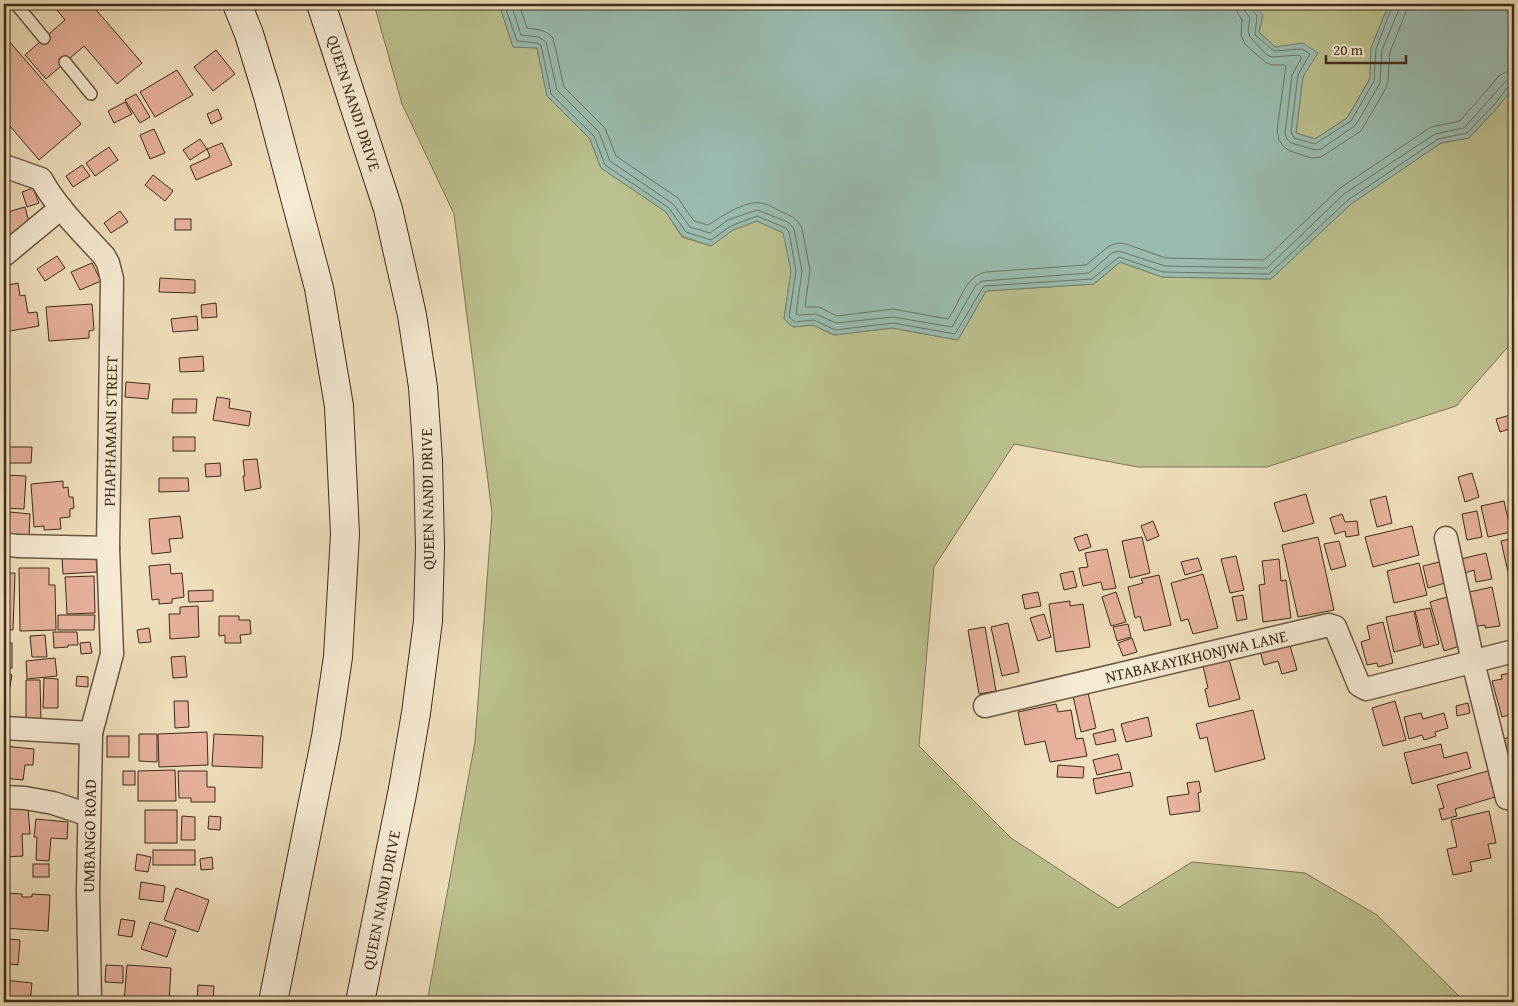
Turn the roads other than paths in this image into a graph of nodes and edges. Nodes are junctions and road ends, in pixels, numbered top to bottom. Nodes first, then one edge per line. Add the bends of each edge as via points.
1 (16, 4) edge
2 (236, 4) edge
3 (321, 4) edge
4 (44, 38) dead end
5 (65, 62) dead end
6 (91, 94) dead end
7 (4, 166) edge
8 (61, 208) junction
9 (4, 255) edge
10 (1446, 538) dead end
11 (4, 544) edge
12 (108, 548) junction
13 (1514, 652) edge
14 (1473, 662) junction
15 (108, 672) joint
16 (985, 706) dead end
17 (4, 728) edge
18 (91, 733) junction
19 (4, 797) edge
20 (1507, 798) dead end
21 (89, 815) junction
22 (90, 1002) edge
23 (273, 1002) edge
24 (360, 1002) edge

1 - 4 lane
2 - 23 main road via 268,96 319,288 339,406 345,534 338,657 329,719
3 - 24 main road, QUEEN NANDI DRIVE via 388,209 415,333 423,387 428,461 428,621 403,789
5 - 6 lane
7 - 8 street, PHAPHAMANI STREET via 41,179
8 - 9 street
8 - 12 street, PHAPHAMANI STREET via 104,256 112,279
10 - 14 street
11 - 12 street
12 - 15 street, PHAPHAMANI STREET via 112,654
13 - 14 street
14 - 16 street, NTABAKAYIKHONJWA LANE via 1366,689 1359,685 1336,629 1329,625
14 - 20 street
15 - 18 street, UMBANGO ROAD
17 - 18 street
18 - 21 street, UMBANGO ROAD
19 - 21 street via 53,803
21 - 22 street, UMBANGO ROAD

